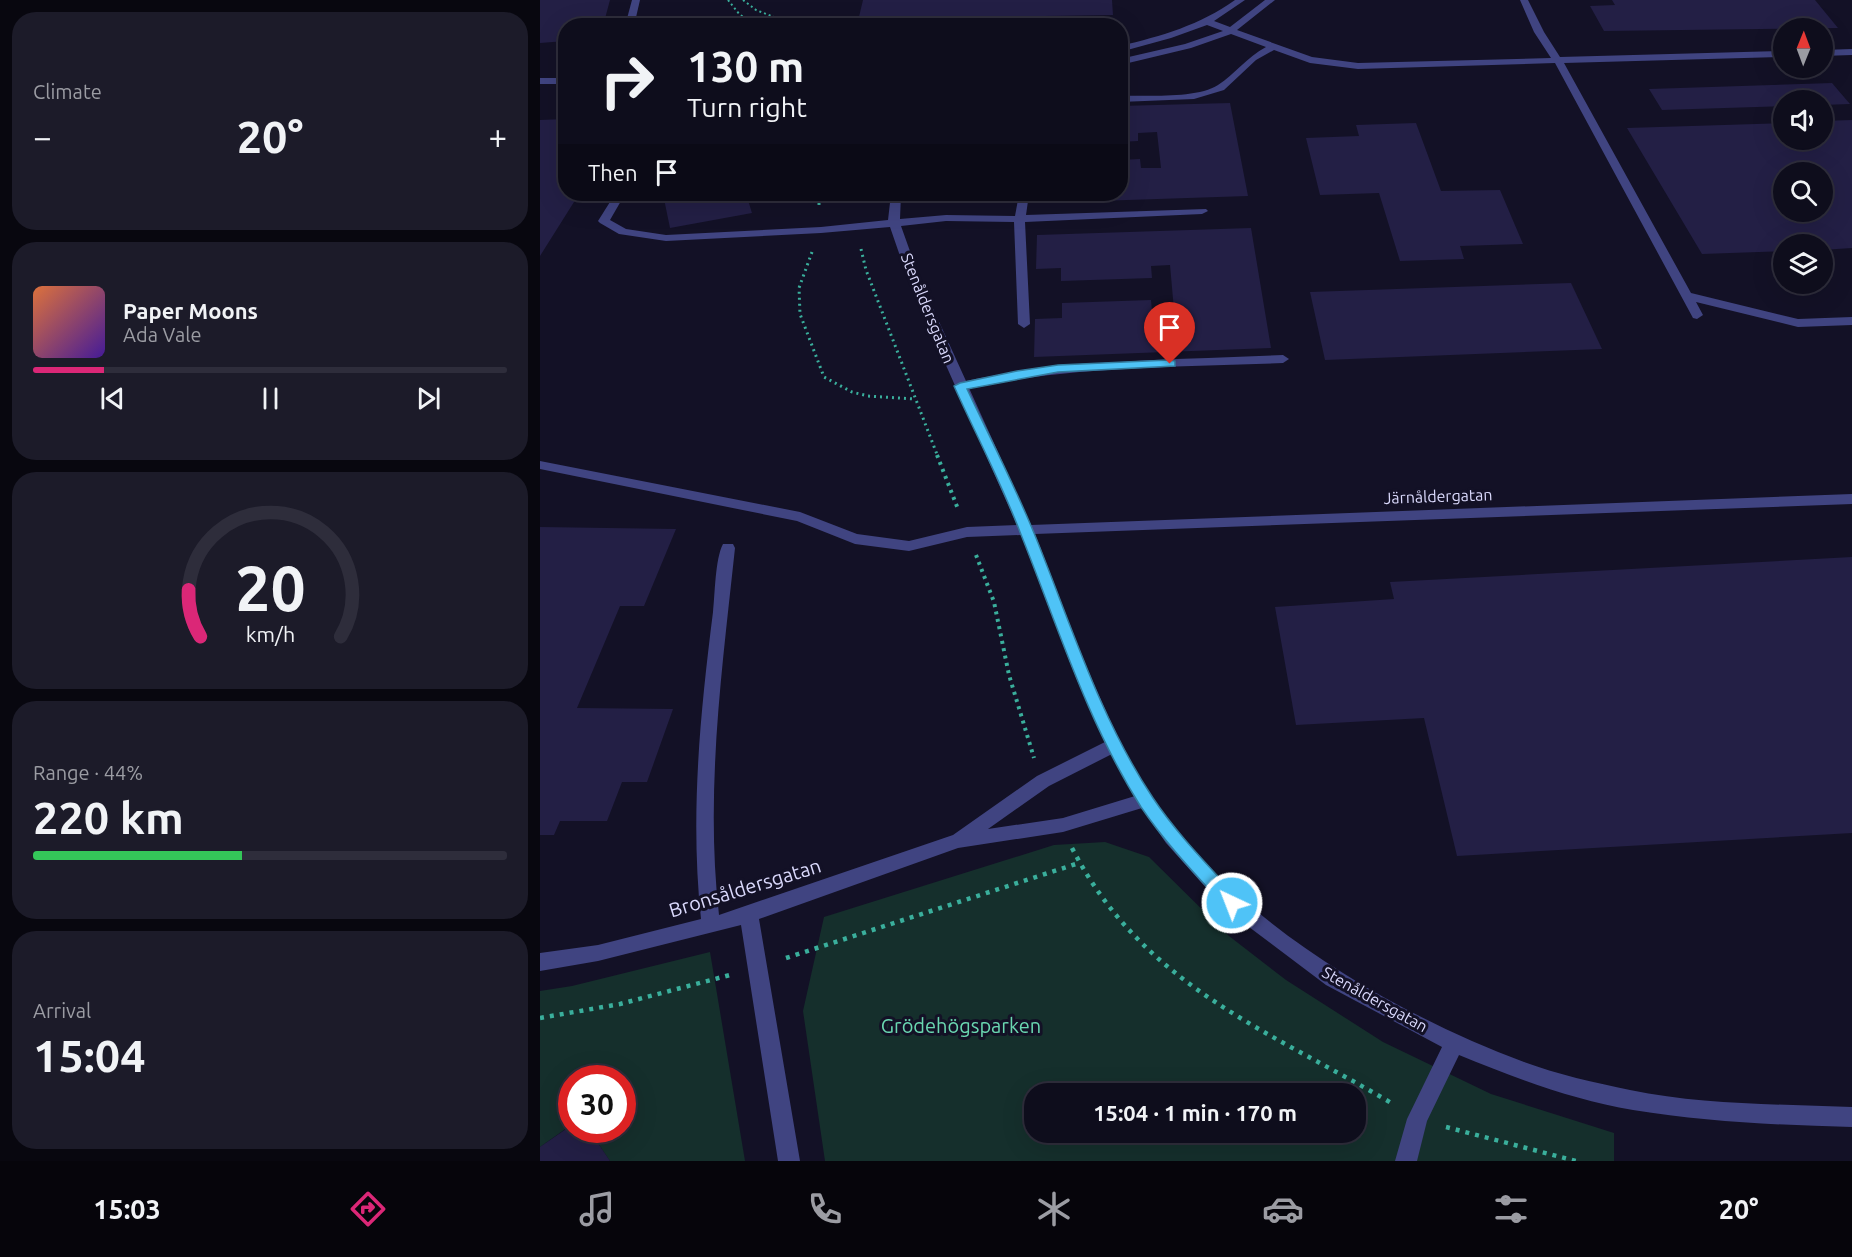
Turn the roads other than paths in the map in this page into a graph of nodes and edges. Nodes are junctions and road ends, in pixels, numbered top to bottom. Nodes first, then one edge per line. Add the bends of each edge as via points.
1 (636, 0) edge
2 (1241, 0) edge
3 (1271, 0) edge
4 (1524, 0) edge
5 (631, 18) edge
6 (1209, 22) junction
7 (1230, 31) junction
8 (1128, 47) edge
9 (1272, 47) junction
10 (1852, 52) edge
11 (1833, 53) edge
12 (1773, 54) edge
13 (1128, 60) edge
14 (1558, 61) junction
15 (540, 81) edge
16 (558, 81) edge
17 (1128, 99) edge
18 (616, 201) edge
19 (895, 201) edge
20 (1023, 201) edge
21 (1202, 211) dead end
22 (1019, 219) junction
23 (894, 221) junction
24 (1687, 296) junction
25 (1697, 315) dead end
26 (1852, 321) edge
27 (1024, 324) dead end
28 (1283, 358) dead end
29 (960, 386) junction
30 (540, 465) edge
31 (1852, 499) edge
32 (1026, 529) junction
33 (728, 548) dead end
34 (1115, 745) junction
35 (1146, 800) junction
36 (958, 841) junction
37 (749, 914) junction
38 (711, 925) junction
39 (540, 962) edge
40 (1454, 1043) junction
41 (1852, 1117) edge
42 (789, 1161) edge
43 (1406, 1161) edge

1 - 5 street
2 - 6 street
3 - 7 street
4 - 14 street
6 - 7 street
6 - 8 street via 1172,37
7 - 9 street
7 - 13 street
9 - 14 street via 1310,60 1358,66
9 - 17 street via 1253,58 1221,88 1194,96
10 - 11 street
12 - 14 street
14 - 24 street
15 - 16 street
18 - 23 street via 604,221 623,232 666,238 821,230
19 - 23 street, Stenåldersgatan
20 - 22 street
21 - 22 street
22 - 23 street
22 - 27 street
23 - 29 street, Stenåldersgatan via 915,282
24 - 25 street
24 - 26 street via 1798,323
28 - 29 street via 1058,369
29 - 32 street, Stenåldersgatan
30 - 32 street, Järnåldergatan via 800,517 855,540 909,546 967,532
31 - 32 street, Järnåldergatan
32 - 34 street, Stenåldersgatan
33 - 38 street via 704,776 706,893
34 - 35 street, Stenåldersgatan
34 - 36 street, Bronsåldersgatan via 1043,781
35 - 36 street, Bronsåldersgatan via 1063,825
35 - 40 street, Stenåldersgatan via 1172,838 1232,903 1332,979
36 - 37 street, Bronsåldersgatan
37 - 38 street, Bronsåldersgatan
37 - 42 street
38 - 39 street, Bronsåldersgatan via 598,953
40 - 41 street, Stenåldersgatan via 1526,1073 1631,1100 1731,1113
40 - 43 street via 1417,1119

